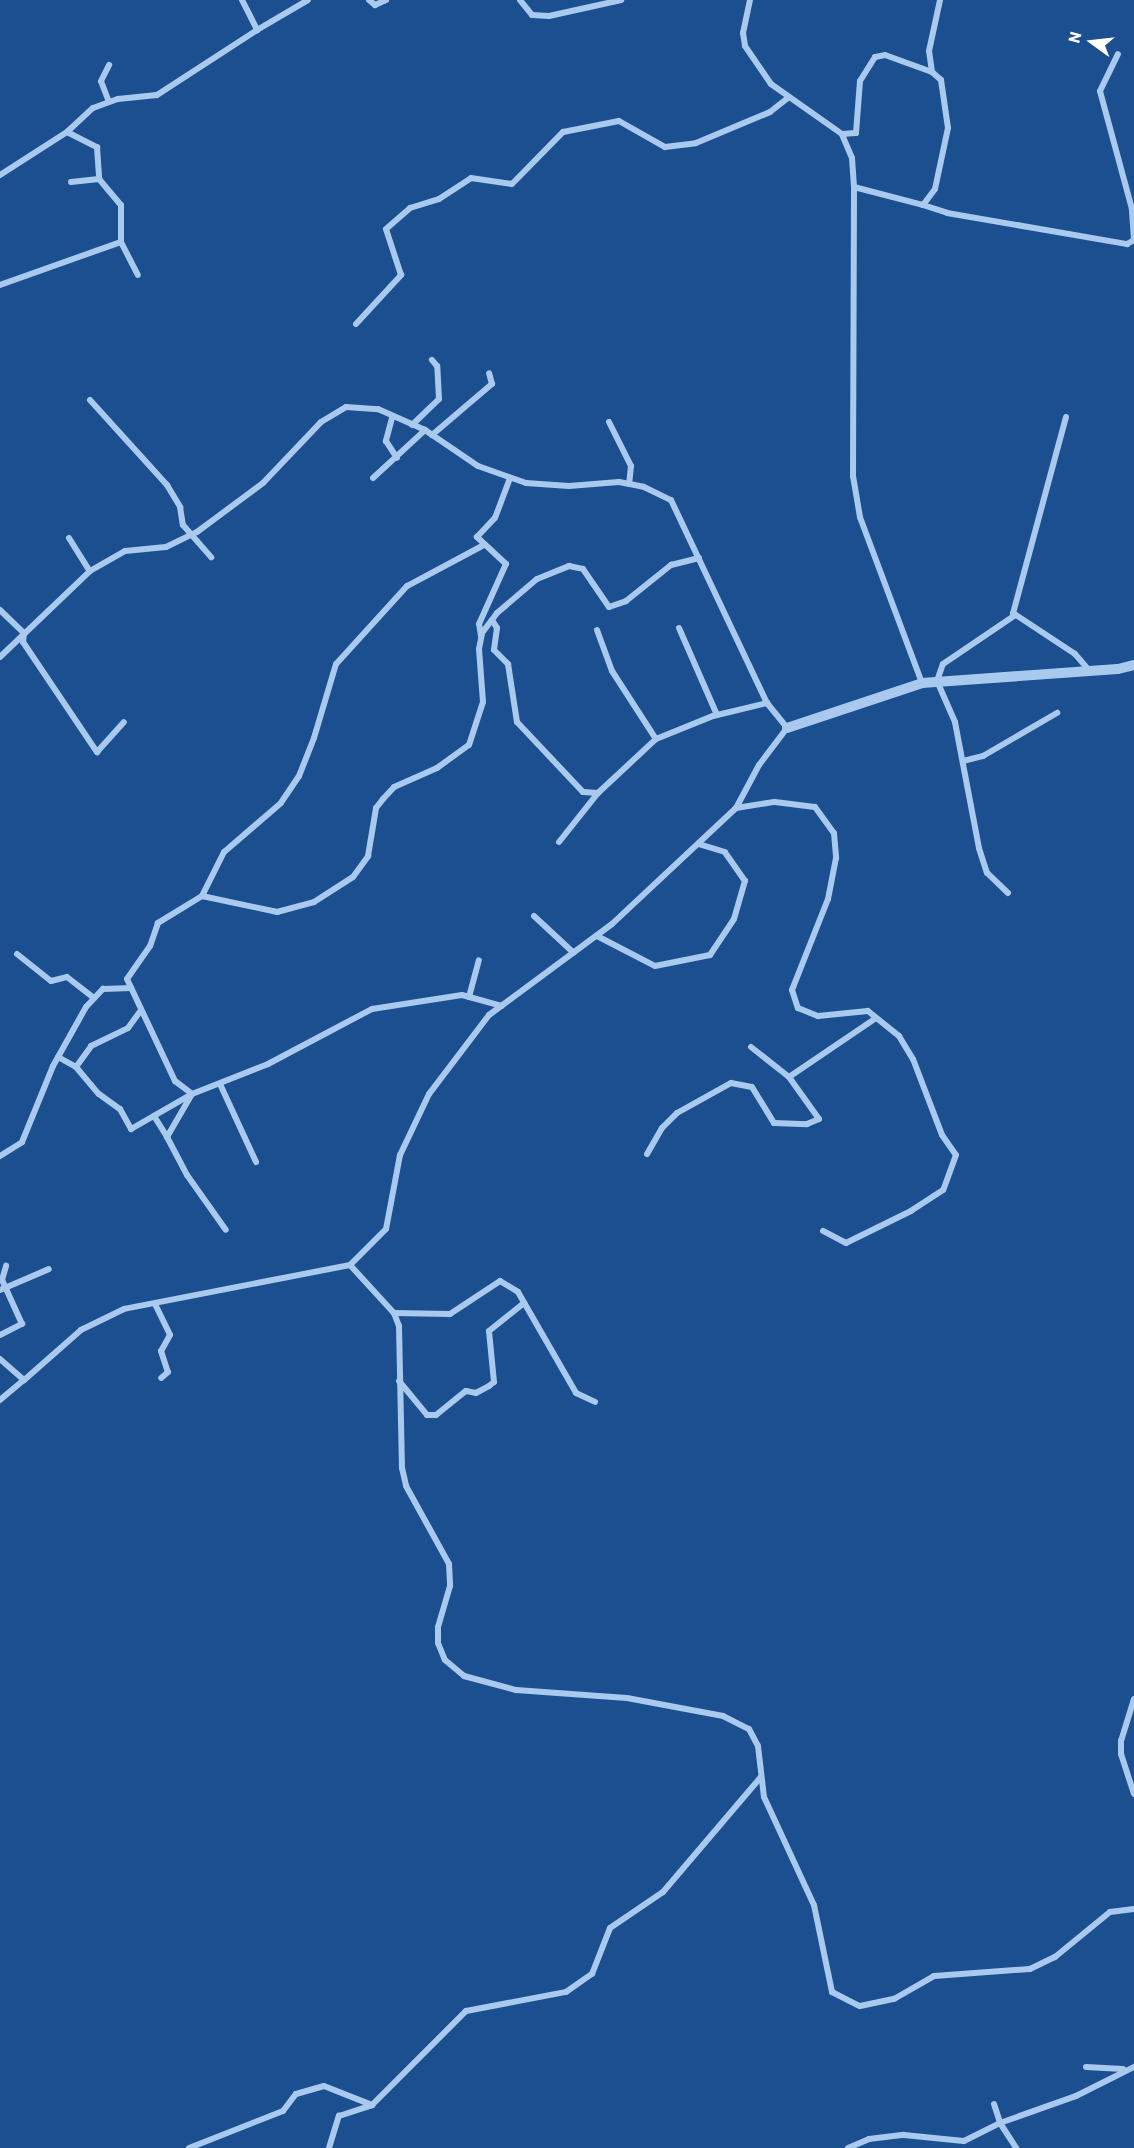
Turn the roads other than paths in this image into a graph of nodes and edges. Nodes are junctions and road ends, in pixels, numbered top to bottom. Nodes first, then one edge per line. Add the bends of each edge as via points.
1 (242, 0) edge
2 (308, 0) edge
3 (369, 0) edge
4 (386, 0) edge
5 (520, 0) edge
6 (621, 0) edge
7 (750, 0) edge
8 (940, 0) edge
9 (257, 30) junction
10 (1118, 54) dead end
11 (109, 65) dead end
12 (932, 72) junction
13 (789, 97) junction
14 (109, 102) junction
15 (67, 132) junction
16 (842, 135) junction
17 (0, 175) edge
18 (99, 179) junction
19 (71, 182) dead end
20 (854, 187) junction
21 (923, 205) junction
22 (121, 242) junction
23 (138, 275) dead end
24 (0, 285) edge
25 (356, 324) dead end
26 (432, 360) dead end
27 (489, 373) dead end
28 (90, 400) dead end
29 (1066, 417) dead end
30 (392, 418) junction
31 (609, 422) dead end
32 (412, 425) junction
33 (425, 429) junction
34 (432, 435) junction
35 (397, 458) junction
36 (373, 477) dead end
37 (510, 478) junction
38 (629, 484) junction
39 (189, 535) junction
40 (69, 538) dead end
41 (482, 546) junction
42 (211, 556) dead end
43 (699, 558) junction
44 (90, 571) junction
45 (0, 610) edge
46 (1014, 616) junction
47 (492, 620) junction
48 (678, 628) dead end
49 (597, 630) dead end
50 (24, 633) junction
51 (481, 637) junction
52 (0, 657) edge
53 (1134, 665) edge
54 (1090, 671) junction
55 (937, 681) junction
56 (922, 683) junction
57 (767, 703) junction
58 (1057, 713) dead end
59 (717, 715) junction
60 (124, 722) dead end
61 (787, 728) junction
62 (656, 739) junction
63 (963, 761) junction
64 (598, 794) junction
65 (736, 808) junction
66 (559, 842) dead end
67 (698, 844) junction
68 (1008, 893) dead end
69 (202, 896) junction
70 (534, 916) dead end
71 (597, 936) junction
72 (574, 953) junction
73 (17, 954) dead end
74 (479, 960) dead end
75 (131, 988) junction
76 (470, 997) junction
77 (94, 998) junction
78 (502, 1006) junction
79 (141, 1010) junction
80 (876, 1018) junction
81 (751, 1047) dead end
82 (58, 1057) junction
83 (76, 1067) junction
84 (789, 1077) junction
85 (220, 1084) junction
86 (192, 1094) junction
87 (154, 1116) junction
88 (167, 1137) junction
89 (647, 1154) dead end
90 (0, 1156) edge
91 (256, 1162) dead end
92 (226, 1230) dead end
93 (823, 1231) dead end
94 (350, 1265) junction
95 (6, 1266) dead end
96 (49, 1269) dead end
97 (3, 1289) edge
98 (524, 1303) junction
99 (155, 1304) junction
100 (394, 1313) junction
101 (0, 1335) edge
102 (0, 1359) edge
103 (160, 1378) dead end
104 (24, 1380) junction
105 (399, 1381) junction
106 (0, 1400) edge
107 (596, 1402) dead end
108 (1134, 1699) edge
109 (761, 1777) junction
110 (1134, 1794) edge
111 (1134, 1909) edge
112 (1086, 2067) dead end
113 (1134, 2067) edge
114 (1123, 2069) junction
115 (994, 2104) dead end
116 (372, 2105) junction
117 (999, 2123) junction
118 (189, 2148) edge
119 (329, 2148) edge
120 (848, 2148) edge
121 (1016, 2148) edge

1 - 9 street
2 - 9 street
3 - 4 street via 375,5
5 - 6 street via 532,15 549,16
7 - 13 street via 743,33 745,46 771,84
8 - 12 street via 929,51
9 - 14 street via 158,95
10 - 21 street via 1100,91 1132,209 1134,240 1127,244 947,213
11 - 14 street via 100,81
12 - 16 street via 885,55 875,57 860,81 856,133
12 - 21 street via 941,80 948,128 935,189
13 - 16 street
13 - 25 street via 770,112 686,144 666,147 619,121 563,132 512,184 471,178 439,199 410,208 386,229 401,275
14 - 15 street via 93,108
15 - 17 street
15 - 18 street via 97,147
16 - 20 street via 852,158
18 - 19 street
18 - 22 street via 121,205
20 - 21 street
20 - 56 street via 853,476 860,517
22 - 23 street
22 - 24 street
26 - 32 street via 437,366 440,399
27 - 34 street via 492,384
28 - 39 street via 167,485 180,507
29 - 46 street via 1029,546
30 - 32 street
30 - 35 street via 386,441
30 - 39 street via 378,409 346,407 309,433 263,483 231,510
31 - 38 street via 631,466
32 - 33 street
33 - 34 street
33 - 35 street via 408,441
34 - 37 street via 478,466
35 - 36 street
37 - 38 street via 569,486
37 - 41 street via 495,518 477,537
38 - 43 street via 671,500
39 - 42 street
39 - 44 street via 166,547 124,551
40 - 44 street
41 - 51 street via 506,564 478,624
41 - 69 street via 407,586 336,664 299,776 281,803 224,852
43 - 47 street via 671,565 626,601 609,607 583,569 569,566 554,570 521,591
43 - 57 street
44 - 50 street
45 - 50 street
46 - 54 street via 1075,654
46 - 55 street via 943,664
47 - 51 street
47 - 64 street via 497,628 494,650 508,664 517,722 583,792
48 - 59 street
49 - 62 street via 612,671
50 - 52 street
50 - 60 street via 23,642 97,752
51 - 69 street via 484,690 475,734 461,754 394,787 383,799 376,808 368,856 353,877 314,902 277,912
53 - 54 street
54 - 55 street
55 - 56 street
55 - 63 street via 955,722
56 - 61 street
57 - 59 street
57 - 61 street
58 - 63 street via 983,756
59 - 62 street
61 - 65 street via 759,765
62 - 64 street
63 - 68 street via 968,801 987,873
64 - 66 street
65 - 67 street
65 - 80 street via 775,802 814,807 834,833 836,858 828,899 792,990 798,1008 818,1016 868,1011
67 - 71 street
67 - 71 street via 725,852 745,881 734,919 710,955 656,966
69 - 75 street via 158,923 150,946 127,980
70 - 72 street
71 - 72 street
72 - 78 street
73 - 77 street via 51,981 67,977
74 - 76 street
75 - 77 street via 103,989
75 - 79 street
76 - 78 street
76 - 85 street via 400,1002 372,1009 268,1064
77 - 82 street
78 - 94 street via 489,1016 429,1094 400,1155 386,1228
79 - 83 street via 128,1028 91,1046
79 - 86 street via 175,1081
80 - 84 street
80 - 93 street via 899,1036 913,1059 942,1135 956,1155 943,1190 912,1211 846,1243
81 - 84 street
82 - 83 street
82 - 90 street via 22,1142
83 - 87 street via 99,1094 120,1109 130,1129
84 - 89 street via 819,1119 807,1125 774,1123 752,1086 731,1083 677,1113 662,1128
85 - 86 street
85 - 91 street
86 - 87 street
86 - 88 street
87 - 88 street
88 - 92 street via 187,1175
94 - 99 street
94 - 100 street
95 - 97 street
96 - 97 street
97 - 101 street via 21,1324
98 - 100 street via 518,1292 500,1281 450,1314
98 - 105 street via 489,1331 494,1382 489,1386 476,1393 466,1391 436,1415 427,1415
98 - 107 street via 576,1393
99 - 103 street via 170,1335 161,1351 168,1372
99 - 104 street via 124,1310 81,1330
100 - 105 street via 399,1326
102 - 104 street
104 - 106 street
105 - 109 street via 400,1451 406,1486 449,1564 450,1586 438,1627 438,1643 450,1665 464,1676 516,1690 627,1698 723,1716 749,1729 758,1746
108 - 110 street via 1120,1754
109 - 111 street via 764,1797 814,1905 832,1992 844,2001 860,2006 894,1999 934,1976 1030,1969 1055,1957 1110,1912
109 - 116 street via 663,1892 610,1928 592,1974 566,1992 466,2011
112 - 114 street
113 - 114 street
114 - 117 street via 1076,2096
115 - 117 street
116 - 118 street via 348,2092 324,2086 296,2094 283,2111
116 - 119 street via 339,2116
117 - 120 street via 955,2143 904,2135 869,2139
117 - 121 street

